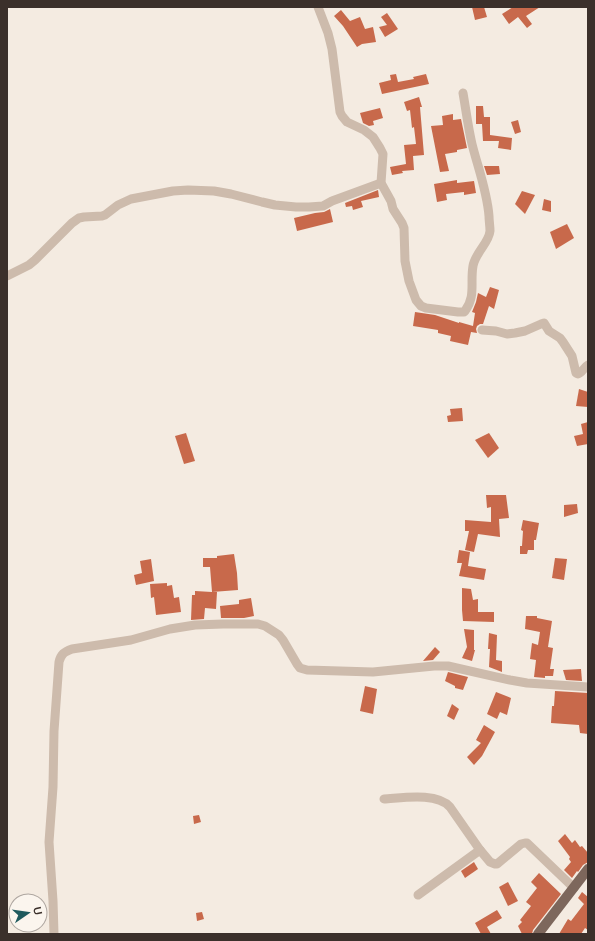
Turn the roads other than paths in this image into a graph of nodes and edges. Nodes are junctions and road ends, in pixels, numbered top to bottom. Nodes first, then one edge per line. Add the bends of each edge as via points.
1 (318, 7) edge
2 (463, 93) dead end
3 (381, 183) junction
4 (7, 276) edge
5 (482, 330) dead end
6 (588, 365) edge
7 (588, 687) edge
8 (384, 799) dead end
9 (480, 850) junction
10 (588, 869) edge
11 (574, 888) junction
12 (418, 895) dead end
13 (54, 934) edge
14 (538, 934) edge

1 - 3 street via 332,49 340,112 347,122 372,137 380,148 383,154
2 - 3 street via 471,138 486,194 490,228 488,238 474,260 472,296 464,312 431,310 421,306 416,300 407,273 403,226
3 - 4 street via 323,206 309,207 275,205 223,192 201,190 173,191 131,199 105,215 78,218 29,265
5 - 6 street via 515,334 544,323 549,331 563,342 572,356 577,374
7 - 13 street via 527,683 448,666 373,672 307,670 300,668 279,636 258,624 195,625 65,652 59,662 49,842
8 - 9 street via 409,797 441,801 450,807
9 - 11 street via 490,862 497,864 521,844 527,843
9 - 12 street
10 - 11 main road
11 - 14 main road

